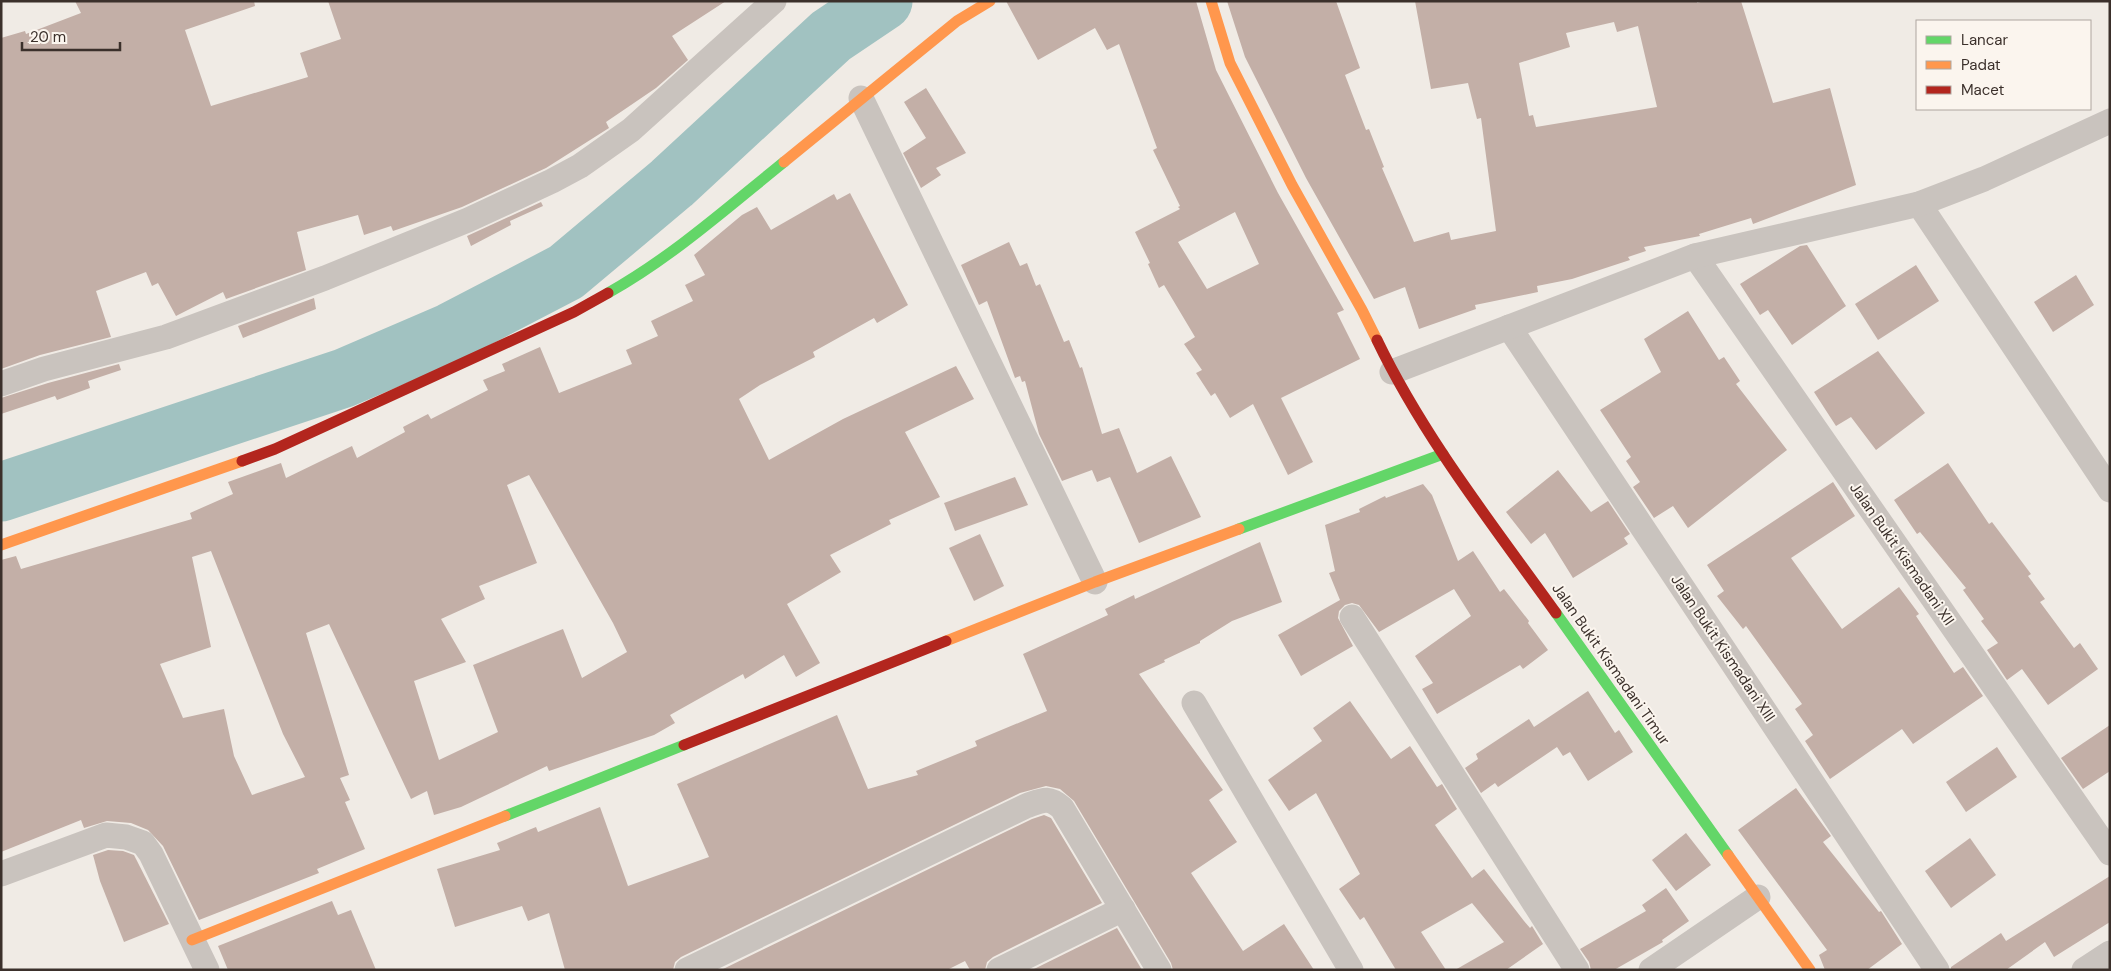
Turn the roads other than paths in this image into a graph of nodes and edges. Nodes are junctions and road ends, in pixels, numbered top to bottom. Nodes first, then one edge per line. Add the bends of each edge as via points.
1 (774, 1) edge
2 (990, 1) edge
3 (1212, 1) edge
4 (861, 98) junction
5 (2110, 120) edge
6 (1919, 204) junction
7 (1695, 256) junction
8 (1509, 327) junction
9 (1392, 372) junction
10 (1, 384) edge
11 (1443, 454) junction
12 (2110, 490) edge
13 (1, 546) edge
14 (1094, 582) junction
15 (1352, 617) dead end
16 (1194, 703) dead end
17 (2110, 853) edge
18 (1, 874) edge
19 (1758, 897) junction
20 (1123, 908) junction
21 (192, 940) junction
22 (2110, 954) edge
23 (207, 970) edge
24 (687, 970) edge
25 (999, 970) edge
26 (1159, 970) edge
27 (1351, 970) edge
28 (1577, 970) edge
29 (1651, 970) edge
30 (1810, 970) edge
31 (1937, 970) edge
32 (2084, 970) edge

1 - 10 street via 631,130 580,166 552,181 459,224 166,337 44,369
2 - 4 street via 957,21
3 - 9 street, Jalan Bukit Kismadani Timur via 1230,63
4 - 13 street via 671,253 637,277 574,312 275,450
4 - 14 street
5 - 6 street via 1984,179
6 - 7 street
6 - 12 street
7 - 8 street
7 - 17 street, Jalan Bukit Kismadani XII
8 - 9 street
8 - 31 street, Jalan Bukit Kismadani XIII
9 - 11 street, Jalan Bukit Kismadani Timur
11 - 14 street
11 - 19 street, Jalan Bukit Kismadani Timur
14 - 21 street
15 - 28 street
16 - 27 street
18 - 21 street via 106,835 126,837 143,843 151,854
19 - 29 street
19 - 30 street, Jalan Bukit Kismadani Timur
20 - 24 street via 1062,808 1046,799
20 - 25 street
20 - 26 street
21 - 23 street
22 - 32 street

